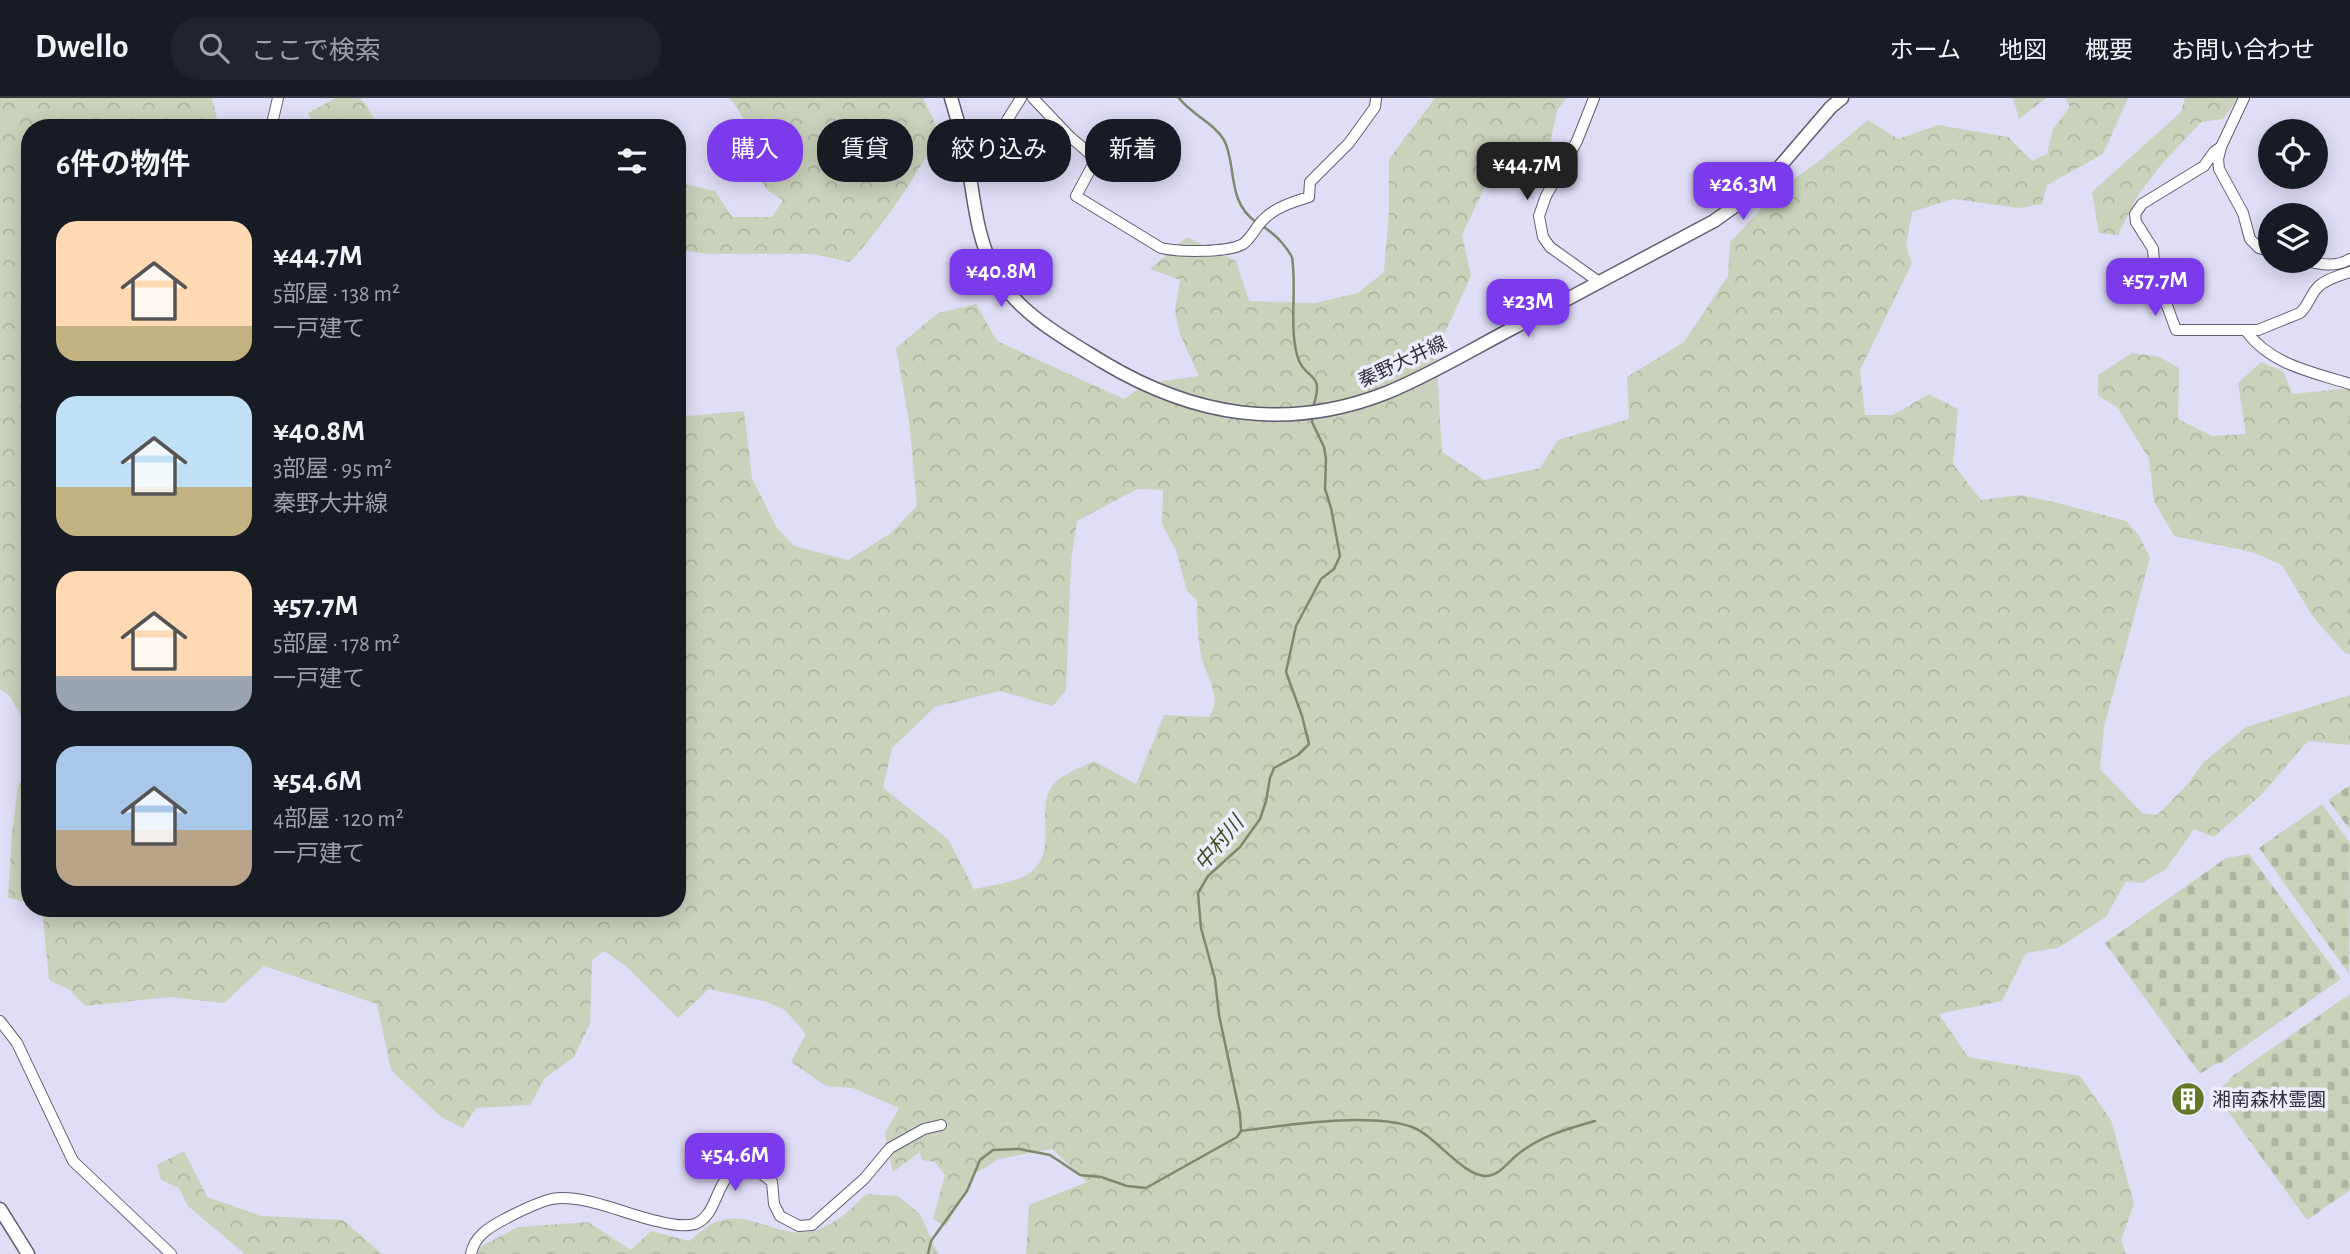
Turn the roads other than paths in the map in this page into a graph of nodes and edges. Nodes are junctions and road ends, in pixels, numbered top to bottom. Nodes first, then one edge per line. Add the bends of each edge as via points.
1 (278, 98) edge
2 (951, 98) edge
3 (1021, 98) edge
4 (1033, 98) edge
5 (1376, 98) edge
6 (1594, 98) edge
7 (1842, 98) edge
8 (2244, 98) edge
9 (273, 119) edge
10 (1008, 119) edge
11 (2221, 147) junction
12 (2258, 247) edge
13 (2350, 259) edge
14 (2328, 265) edge
15 (2350, 272) edge
16 (1599, 282) junction
17 (2246, 331) junction
18 (2350, 384) edge
19 (0, 1021) edge
20 (941, 1125) dead end
21 (769, 1158) dead end
22 (760, 1170) junction
23 (0, 1209) edge
24 (28, 1254) edge
25 (172, 1254) edge
26 (471, 1254) edge

1 - 9 street
2 - 16 main road, 秦野大井線 via 977,223 995,273 1013,298 1034,317 1134,380 1194,403 1253,415 1327,411 1388,392
3 - 10 street
4 - 5 street via 1096,159 1076,196 1161,248 1190,251 1241,246 1287,204 1308,197 1310,182 1349,142 1376,107
6 - 16 street via 1539,216 1550,247
7 - 16 main road, 秦野大井線 via 1747,199
8 - 11 street
11 - 12 street via 2219,169 2243,213 2250,239
11 - 17 street via 2204,166 2142,204 2136,222 2153,249 2155,273 2176,330
13 - 14 street
15 - 17 street via 2325,281 2300,313
17 - 18 street via 2296,369
19 - 25 street via 17,1043 73,1161
20 - 22 street via 924,1129 890,1149 842,1200 805,1227 780,1216 772,1182
21 - 22 street
22 - 26 street via 751,1165 736,1168 709,1213 695,1224 666,1223 586,1201 554,1199 492,1227 477,1238
23 - 24 main road

